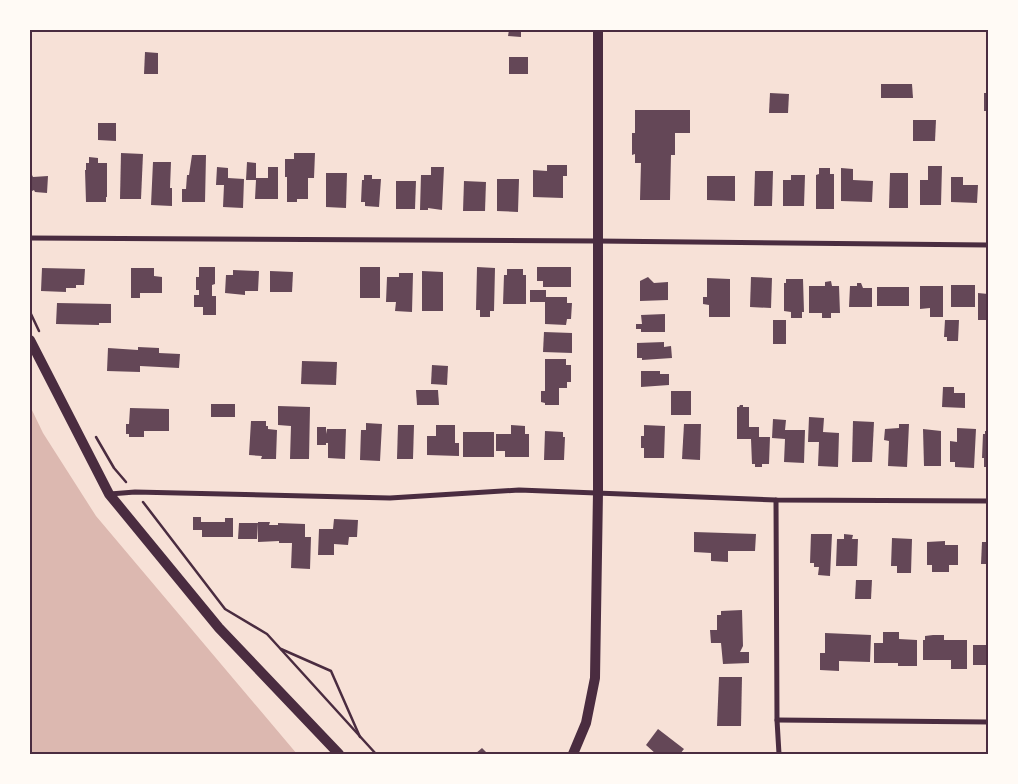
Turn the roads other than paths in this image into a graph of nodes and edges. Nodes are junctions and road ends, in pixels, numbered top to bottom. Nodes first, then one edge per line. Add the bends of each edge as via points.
1 (598, 30) edge
2 (30, 238) edge
3 (597, 241) junction
4 (988, 245) edge
5 (30, 340) edge
6 (598, 492) junction
7 (109, 494) junction
8 (776, 500) junction
9 (988, 501) edge
10 (777, 720) junction
11 (988, 722) edge
12 (339, 754) edge
13 (573, 754) edge
14 (779, 754) edge

1 - 3 main road
2 - 3 street
3 - 4 street
3 - 6 main road
5 - 7 main road
6 - 7 street via 519,490 390,498
6 - 8 street
6 - 13 main road via 595,678 586,724
7 - 12 main road via 219,628
8 - 9 street
8 - 10 street
10 - 11 street
10 - 14 street

